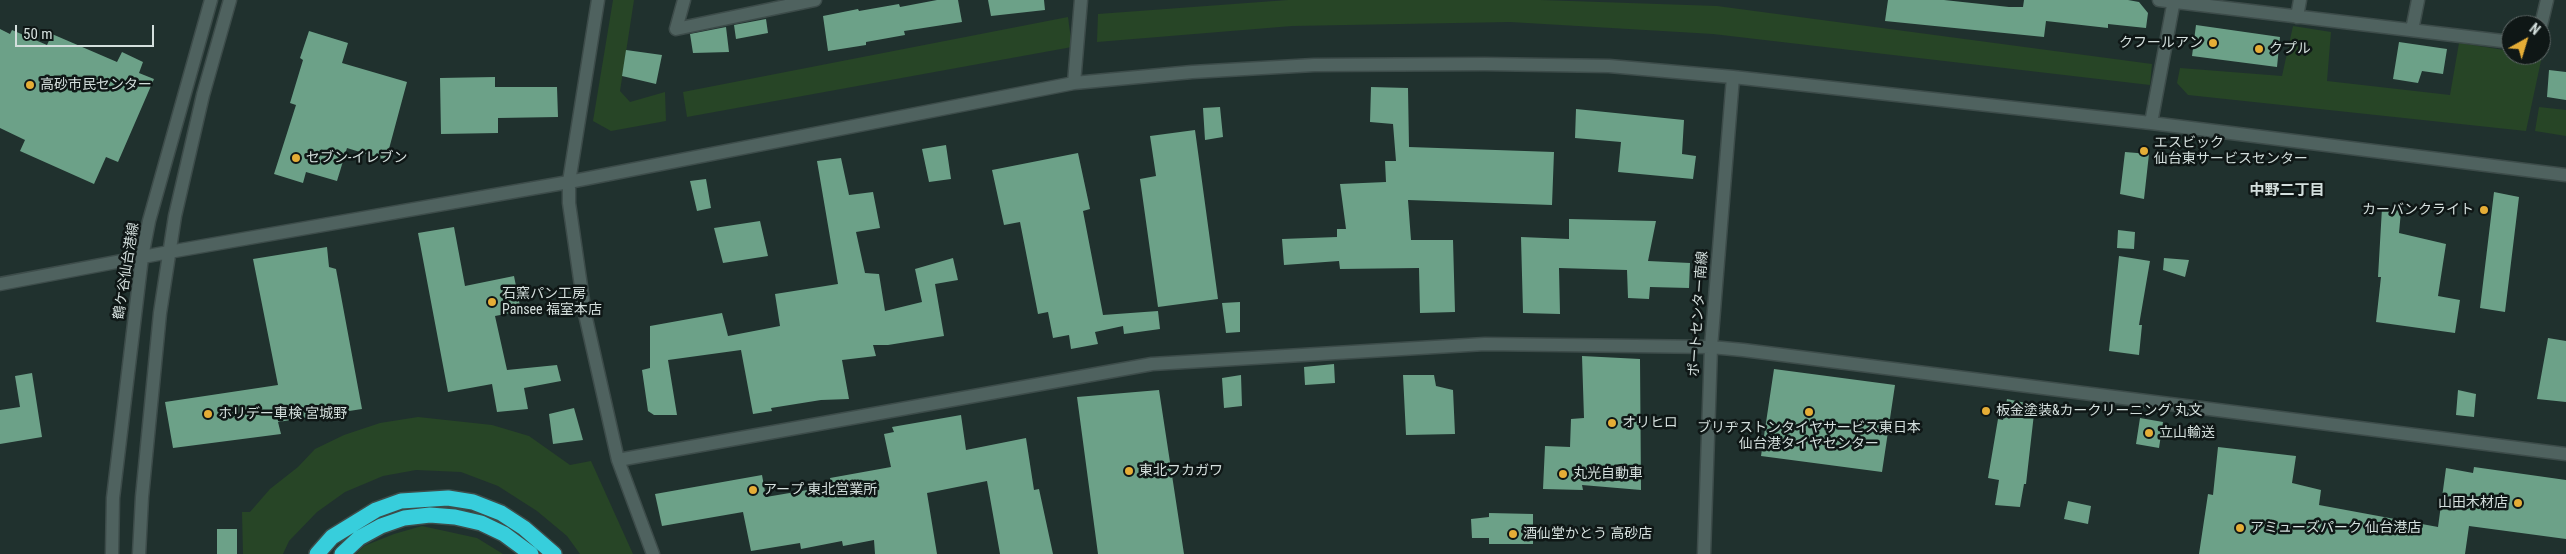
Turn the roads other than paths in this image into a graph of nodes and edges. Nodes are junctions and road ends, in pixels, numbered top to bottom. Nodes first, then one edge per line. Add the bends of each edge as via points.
1 (211, 0) edge
2 (230, 0) edge
3 (598, 0) edge
4 (684, 0) edge
5 (815, 0) edge
6 (1081, 0) edge
7 (2160, 0) edge
8 (2300, 0) edge
9 (2418, 0) edge
10 (2547, 0) edge
11 (2174, 1) edge
12 (2543, 15) edge
13 (2297, 16) junction
14 (2412, 30) junction
15 (2501, 41) edge
16 (1733, 77) junction
17 (1074, 84) junction
18 (2151, 124) junction
19 (2566, 175) edge
20 (569, 182) junction
21 (169, 252) junction
22 (142, 257) junction
23 (0, 284) edge
24 (1711, 347) junction
25 (2566, 454) edge
26 (618, 460) junction
27 (112, 554) edge
28 (139, 554) edge
29 (317, 554) edge
30 (342, 554) edge
31 (531, 554) edge
32 (554, 554) edge
33 (653, 554) edge
34 (1704, 554) edge

1 - 22 street, 鶴ケ谷仙台港線 via 149,221
2 - 21 street via 203,95
3 - 20 street
4 - 5 street via 676,29
6 - 17 street
7 - 11 street
8 - 13 street
9 - 14 street
10 - 12 street
11 - 13 street
11 - 18 street
13 - 14 street
14 - 15 street
16 - 17 street via 1609,66 1333,65 1192,72
16 - 18 street
16 - 24 street, ポートセンター南線
17 - 20 street
18 - 19 street
20 - 21 street
20 - 26 street via 569,203 585,314
21 - 22 street
21 - 28 street via 160,313
22 - 23 street
22 - 27 street, 鶴ケ谷仙台港線 via 113,498
24 - 25 street
24 - 26 street via 1485,344 1152,364
24 - 34 street, ポートセンター南線
26 - 33 street
29 - 32 highway via 332,537 376,510 401,501 440,498 473,502 501,513
30 - 31 highway via 359,538 381,526 404,518 430,515 480,524 504,534

